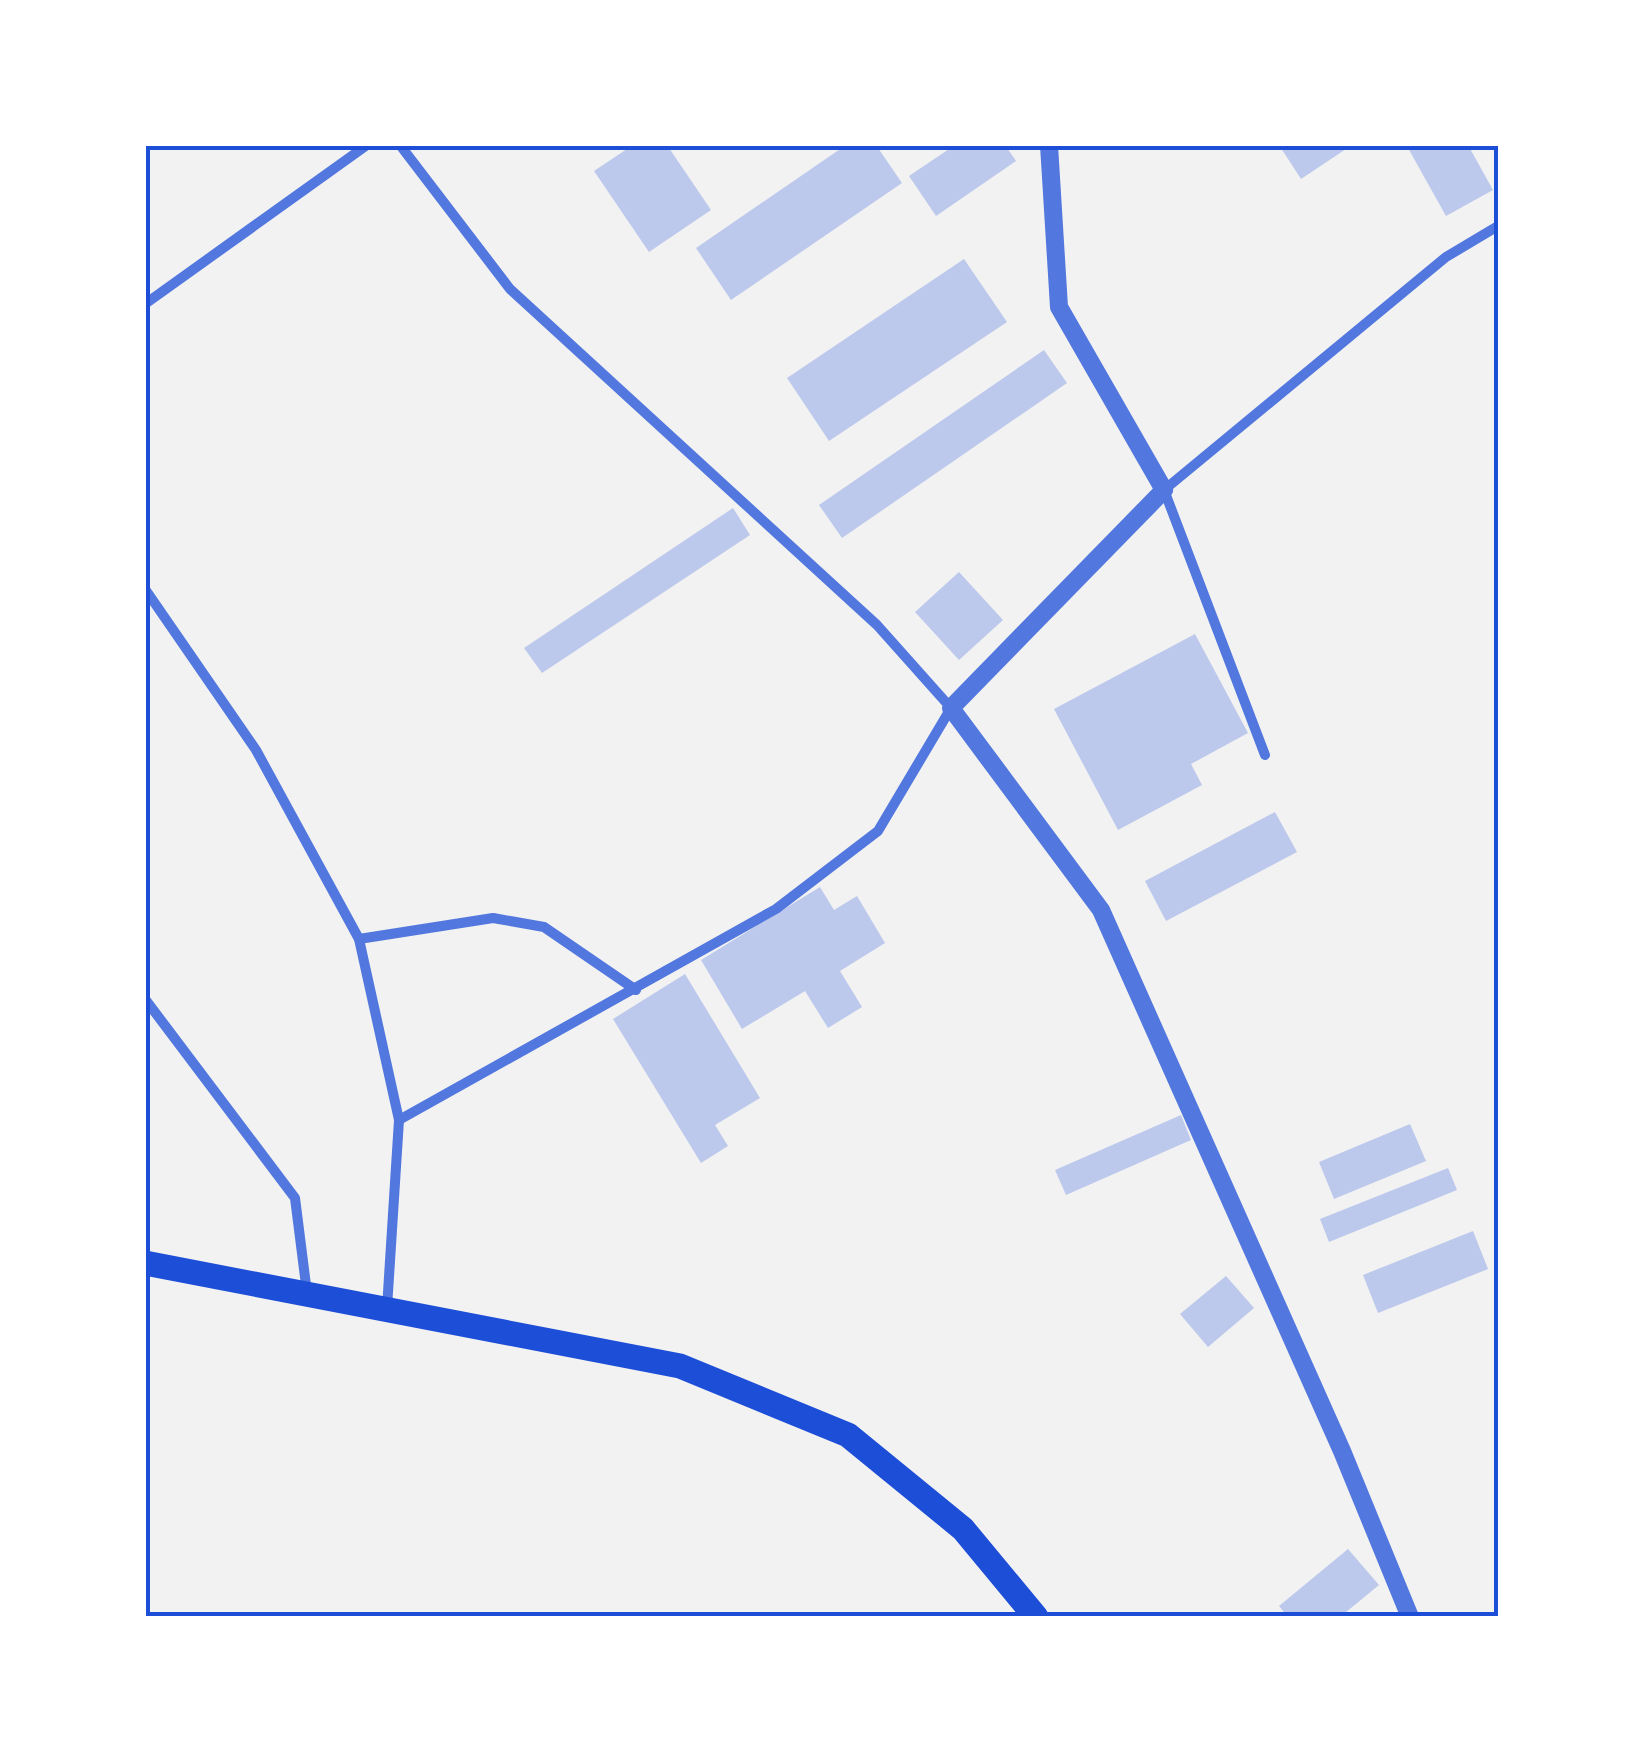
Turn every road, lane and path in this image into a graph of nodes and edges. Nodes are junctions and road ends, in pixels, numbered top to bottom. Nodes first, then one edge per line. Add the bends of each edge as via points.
1 (367, 145) edge
2 (400, 145) edge
3 (1049, 145) edge
4 (1498, 226) edge
5 (145, 304) edge
6 (1164, 490) junction
7 (145, 588) edge
8 (951, 708) junction
9 (1265, 755) dead end
10 (359, 939) junction
11 (636, 990) junction
12 (145, 998) edge
13 (399, 1120) junction
14 (145, 1263) edge
15 (307, 1294) junction
16 (387, 1310) junction
17 (1036, 1617) edge
18 (1410, 1617) edge

1 - 5 street
2 - 8 street via 510,289 878,626
3 - 6 street via 1059,307
4 - 6 street via 1446,258
6 - 8 street
6 - 9 street
7 - 10 street via 256,750
8 - 11 street via 878,832 776,909
8 - 18 street via 1101,910
10 - 11 street via 493,918 544,927
10 - 13 street
11 - 13 street
12 - 15 street via 295,1198
13 - 16 street
14 - 15 main road
15 - 16 main road
16 - 17 main road via 680,1366 848,1435 962,1529

